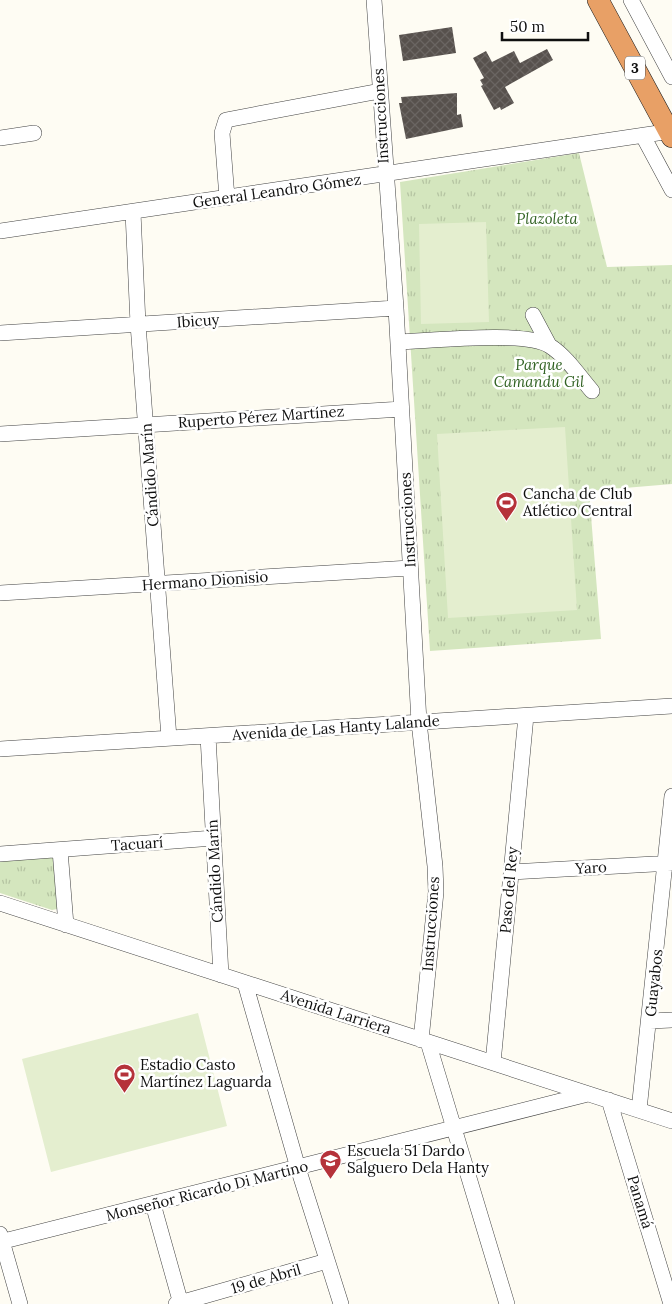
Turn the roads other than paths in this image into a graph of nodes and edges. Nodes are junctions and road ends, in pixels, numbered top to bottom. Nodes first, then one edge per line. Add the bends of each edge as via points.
1 (374, 0) edge
2 (598, 0) edge
3 (631, 0) edge
4 (672, 77) edge
5 (380, 91) junction
6 (34, 133) dead end
7 (671, 133) edge
8 (643, 136) junction
9 (0, 138) edge
10 (385, 175) junction
11 (672, 190) edge
12 (228, 198) junction
13 (133, 212) junction
14 (0, 232) edge
15 (396, 308) junction
16 (534, 315) dead end
17 (138, 324) junction
18 (0, 333) edge
19 (398, 342) junction
20 (549, 345) junction
21 (592, 391) dead end
22 (402, 409) junction
23 (146, 425) junction
24 (0, 434) edge
25 (410, 568) junction
26 (158, 584) junction
27 (0, 593) edge
28 (672, 706) edge
29 (526, 716) junction
30 (418, 722) junction
31 (208, 736) junction
32 (169, 738) junction
33 (0, 749) edge
34 (672, 796) edge
35 (214, 838) junction
36 (60, 850) junction
37 (0, 854) edge
38 (669, 864) edge
39 (511, 872) junction
40 (0, 903) edge
41 (66, 925) junction
42 (221, 975) junction
43 (245, 983) junction
44 (672, 1020) edge
45 (650, 1021) junction
46 (424, 1041) junction
47 (493, 1063) junction
48 (588, 1094) junction
49 (609, 1100) junction
50 (639, 1110) junction
51 (672, 1121) edge
52 (452, 1129) junction
53 (298, 1168) junction
54 (152, 1204) junction
55 (1, 1239) edge
56 (327, 1261) junction
57 (20, 1304) edge
58 (180, 1304) edge
59 (341, 1304) edge
60 (507, 1304) edge
61 (670, 1304) edge

1 - 5 street, Instrucciones
2 - 7 highway, 3
3 - 4 street
5 - 10 street, Instrucciones
5 - 12 street via 226,120 222,133
6 - 9 street
7 - 8 street, General Leandro Gómez
8 - 10 street, General Leandro Gómez
8 - 11 street
10 - 12 street, General Leandro Gómez
10 - 15 street, Instrucciones
12 - 13 street, General Leandro Gómez
13 - 14 street, General Leandro Gómez
13 - 17 street, Cándido Marín
15 - 17 street, Ibicuy
15 - 19 street, Instrucciones
16 - 20 street
17 - 18 street, Ibicuy
17 - 23 street, Cándido Marín
19 - 20 street via 523,338
19 - 22 street, Instrucciones
20 - 21 street
22 - 23 street, Ruperto Pérez Martínez
22 - 25 street, Instrucciones
23 - 24 street, Ruperto Pérez Martínez
23 - 26 street, Cándido Marín
25 - 26 street, Hermano Dionisio
25 - 30 street, Instrucciones
26 - 27 street, Hermano Dionisio
26 - 32 street, Cándido Marín
28 - 29 street, Avenida de Las Hanty Lalande
29 - 30 street, Avenida de Las Hanty Lalande
29 - 39 street, Paso del Rey
30 - 31 street, Avenida de Las Hanty Lalande
30 - 46 street, Instrucciones via 436,892
31 - 32 street, Avenida de Las Hanty Lalande
31 - 35 street, Cándido Marín
32 - 33 street, Avenida de Las Hanty Lalande
34 - 38 street, Guayabos
35 - 36 street, Tacuarí
35 - 42 street, Cándido Marín
36 - 37 street, Tacuarí
36 - 41 street
38 - 39 street, Yaro
38 - 45 street, Guayabos
39 - 47 street, Paso del Rey
40 - 41 street, Avenida Larriera
41 - 42 street, Avenida Larriera
42 - 43 street, Avenida Larriera
43 - 46 street, Avenida Larriera
43 - 53 street
44 - 45 street
45 - 50 street, Guayabos
46 - 47 street, Avenida Larriera
46 - 52 street, Instrucciones
47 - 48 street, Avenida Larriera
48 - 49 street, Avenida Larriera
48 - 52 street, Monseñor Ricardo Di Martino
49 - 50 street, Avenida Larriera
49 - 61 street, Panamá
50 - 51 street, Avenida Larriera
52 - 53 street, Monseñor Ricardo Di Martino
52 - 60 street, Instrucciones
53 - 54 street, Monseñor Ricardo Di Martino
53 - 56 street
54 - 55 street, Monseñor Ricardo Di Martino
54 - 58 street
55 - 57 street
56 - 58 street, 19 de Abril
56 - 59 street

